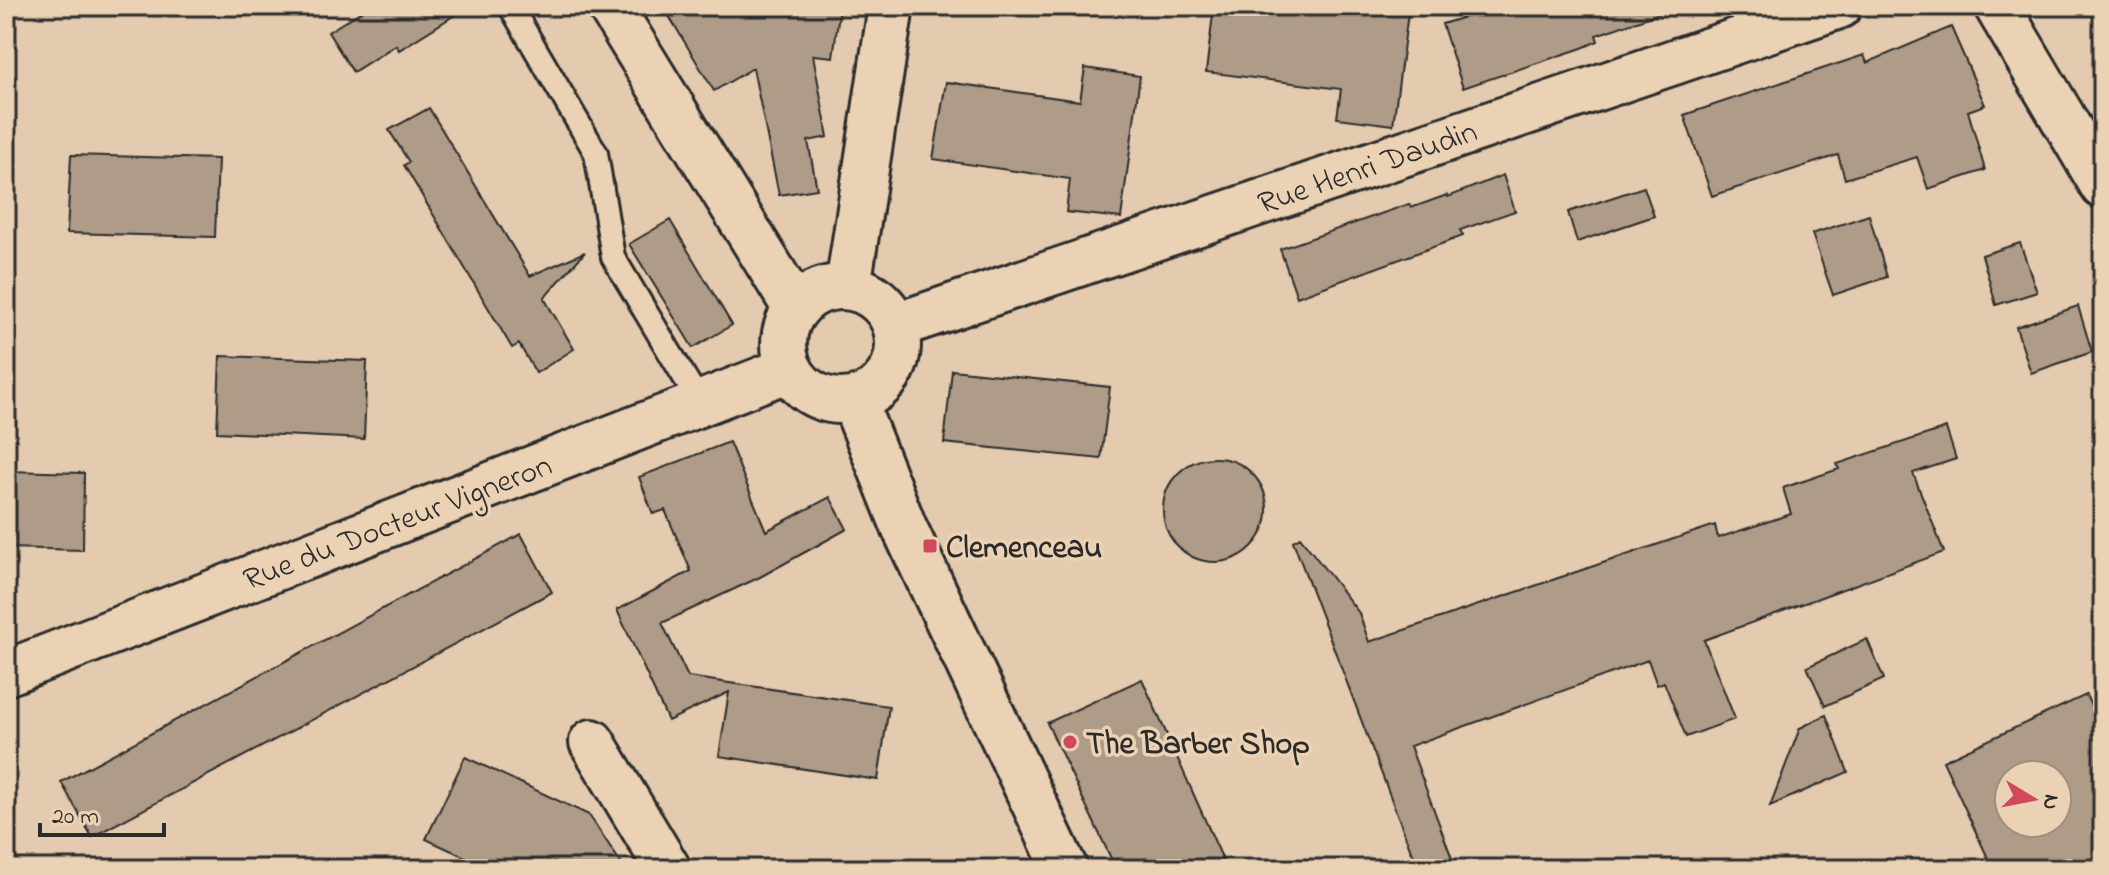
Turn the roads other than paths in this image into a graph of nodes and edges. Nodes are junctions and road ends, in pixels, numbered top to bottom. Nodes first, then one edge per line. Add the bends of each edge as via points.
1 (516, 6) edge
2 (610, 6) edge
3 (891, 6) edge
4 (1839, 6) edge
5 (1997, 6) edge
6 (2103, 186) edge
7 (848, 287) junction
8 (796, 309) junction
9 (895, 326) junction
10 (789, 369) junction
11 (854, 401) junction
12 (700, 403) junction
13 (6, 673) edge
14 (592, 742) dead end
15 (668, 869) edge
16 (1065, 869) edge

1 - 12 lane via 512,9 596,153 613,257
2 - 8 street
3 - 7 street
4 - 9 street, Rue Henri Daudin
5 - 6 street
7 - 8 street via 810,295
7 - 9 street via 877,300
8 - 10 street via 783,338
9 - 11 street via 895,363 886,380
10 - 11 street via 816,397
10 - 12 street, Rue du Docteur Vigneron
11 - 16 street via 904,527
12 - 13 street, Rue du Docteur Vigneron
14 - 15 street

